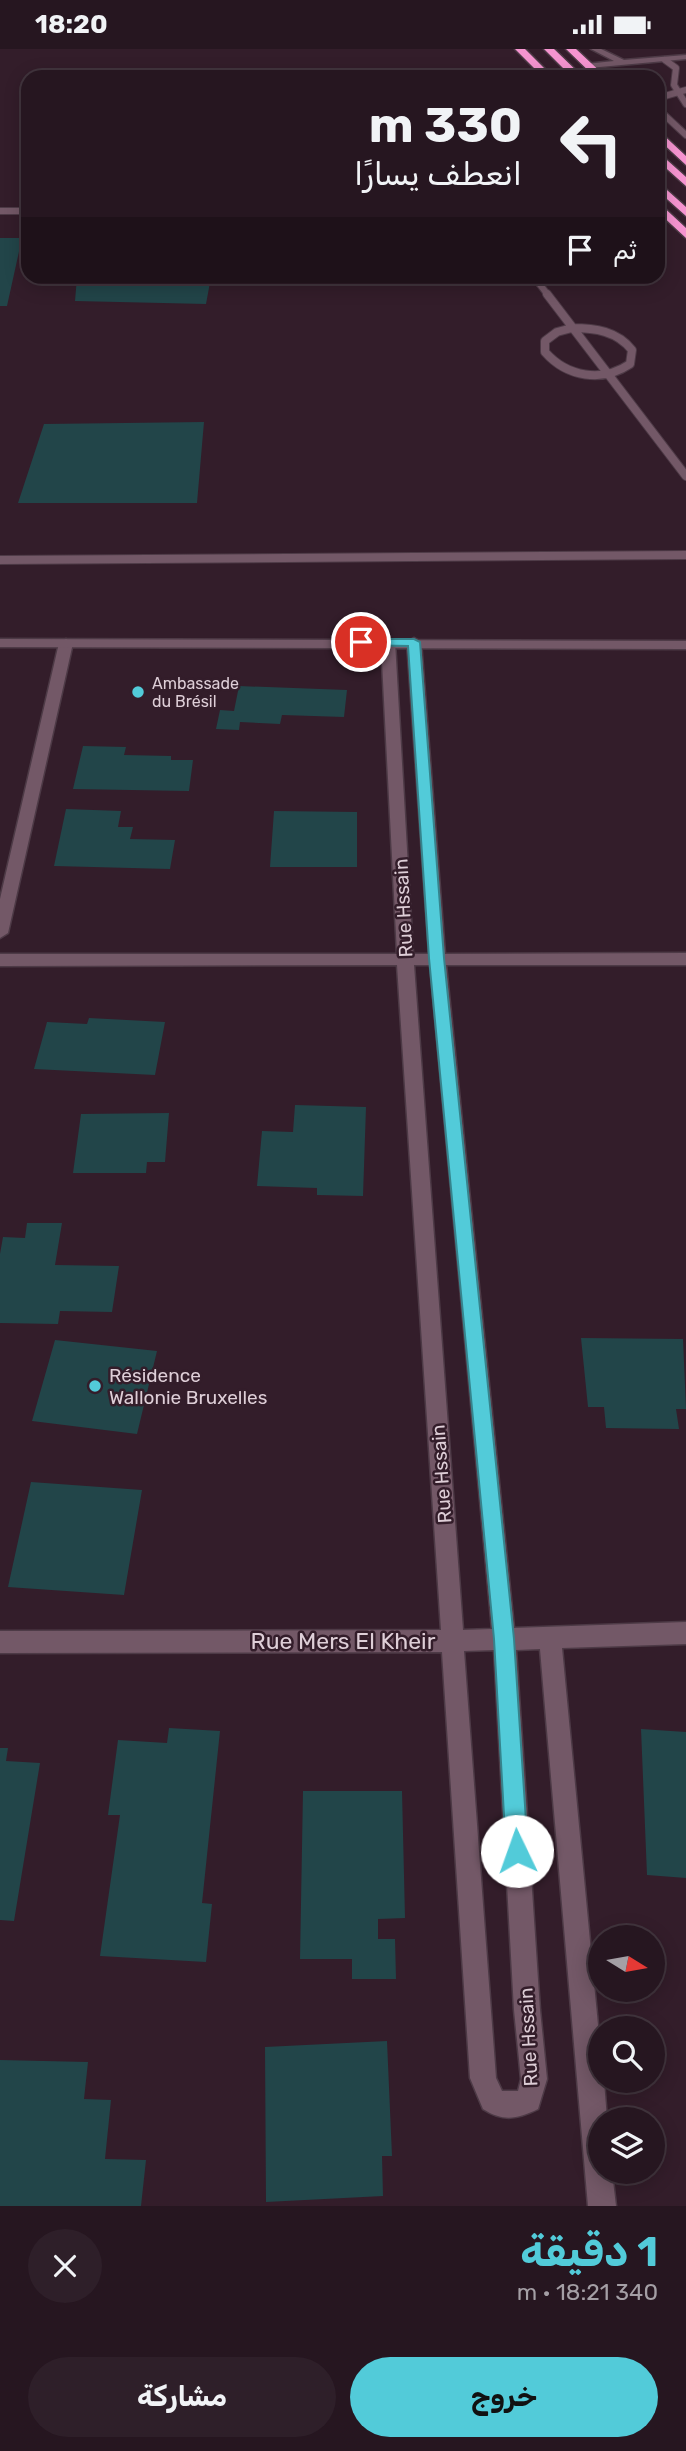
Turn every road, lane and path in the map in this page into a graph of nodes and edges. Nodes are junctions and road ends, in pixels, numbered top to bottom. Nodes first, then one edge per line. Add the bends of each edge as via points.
1 (520, 49) edge
2 (549, 49) edge
3 (571, 49) edge
4 (595, 49) edge
5 (686, 57) edge
6 (665, 60) junction
7 (633, 63) junction
8 (589, 66) junction
9 (686, 66) edge
10 (676, 68) junction
11 (541, 70) edge
12 (571, 70) edge
13 (593, 70) edge
14 (661, 70) edge
15 (686, 90) edge
16 (677, 91) junction
17 (665, 95) edge
18 (686, 104) edge
19 (665, 116) edge
20 (686, 135) edge
21 (665, 141) edge
22 (665, 159) edge
23 (665, 162) edge
24 (686, 164) edge
25 (686, 183) edge
26 (665, 192) edge
27 (0, 211) edge
28 (21, 211) edge
29 (665, 212) edge
30 (686, 213) edge
31 (686, 235) edge
32 (539, 284) edge
33 (572, 328) junction
34 (609, 376) junction
35 (686, 477) edge
36 (686, 555) edge
37 (0, 560) edge
38 (388, 642) junction
39 (414, 642) junction
40 (0, 643) edge
41 (66, 643) junction
42 (686, 645) edge
43 (0, 933) edge
44 (405, 958) junction
45 (437, 958) junction
46 (686, 958) edge
47 (0, 960) edge
48 (686, 1633) edge
49 (550, 1637) junction
50 (504, 1639) junction
51 (453, 1641) junction
52 (0, 1642) edge
53 (602, 2206) edge

1 - 11 highway
2 - 12 highway
3 - 8 highway
4 - 7 street via 606,57
5 - 6 street
6 - 7 street
6 - 10 lane
7 - 8 street
8 - 13 highway
9 - 10 street
10 - 14 street
10 - 16 lane
15 - 16 lane
16 - 17 lane
16 - 18 lane
19 - 20 lane
21 - 24 highway
22 - 24 highway
23 - 25 highway
26 - 30 highway
27 - 28 lane
29 - 31 highway
32 - 33 lane
33 - 34 lane
33 - 34 lane via 605,332 628,344 633,354 630,363
33 - 34 lane via 547,338 544,348 548,355 568,369
34 - 35 lane
36 - 37 lane
38 - 39 street
38 - 41 street
38 - 44 street, Rue Hssain
39 - 42 street
39 - 45 street, Rue Hssain
40 - 41 street
41 - 43 street
44 - 45 street
44 - 47 street
44 - 51 street, Rue Hssain
45 - 46 street
45 - 50 street, Rue Hssain
48 - 49 street, Rue Mers El Kheir
49 - 50 street, Rue Mers El Kheir
49 - 53 street
50 - 51 street, Rue Mers El Kheir
50 - 51 street, Rue Hssain via 534,2079 529,2100 519,2106 496,2104 484,2092
51 - 52 street, Rue Mers El Kheir

